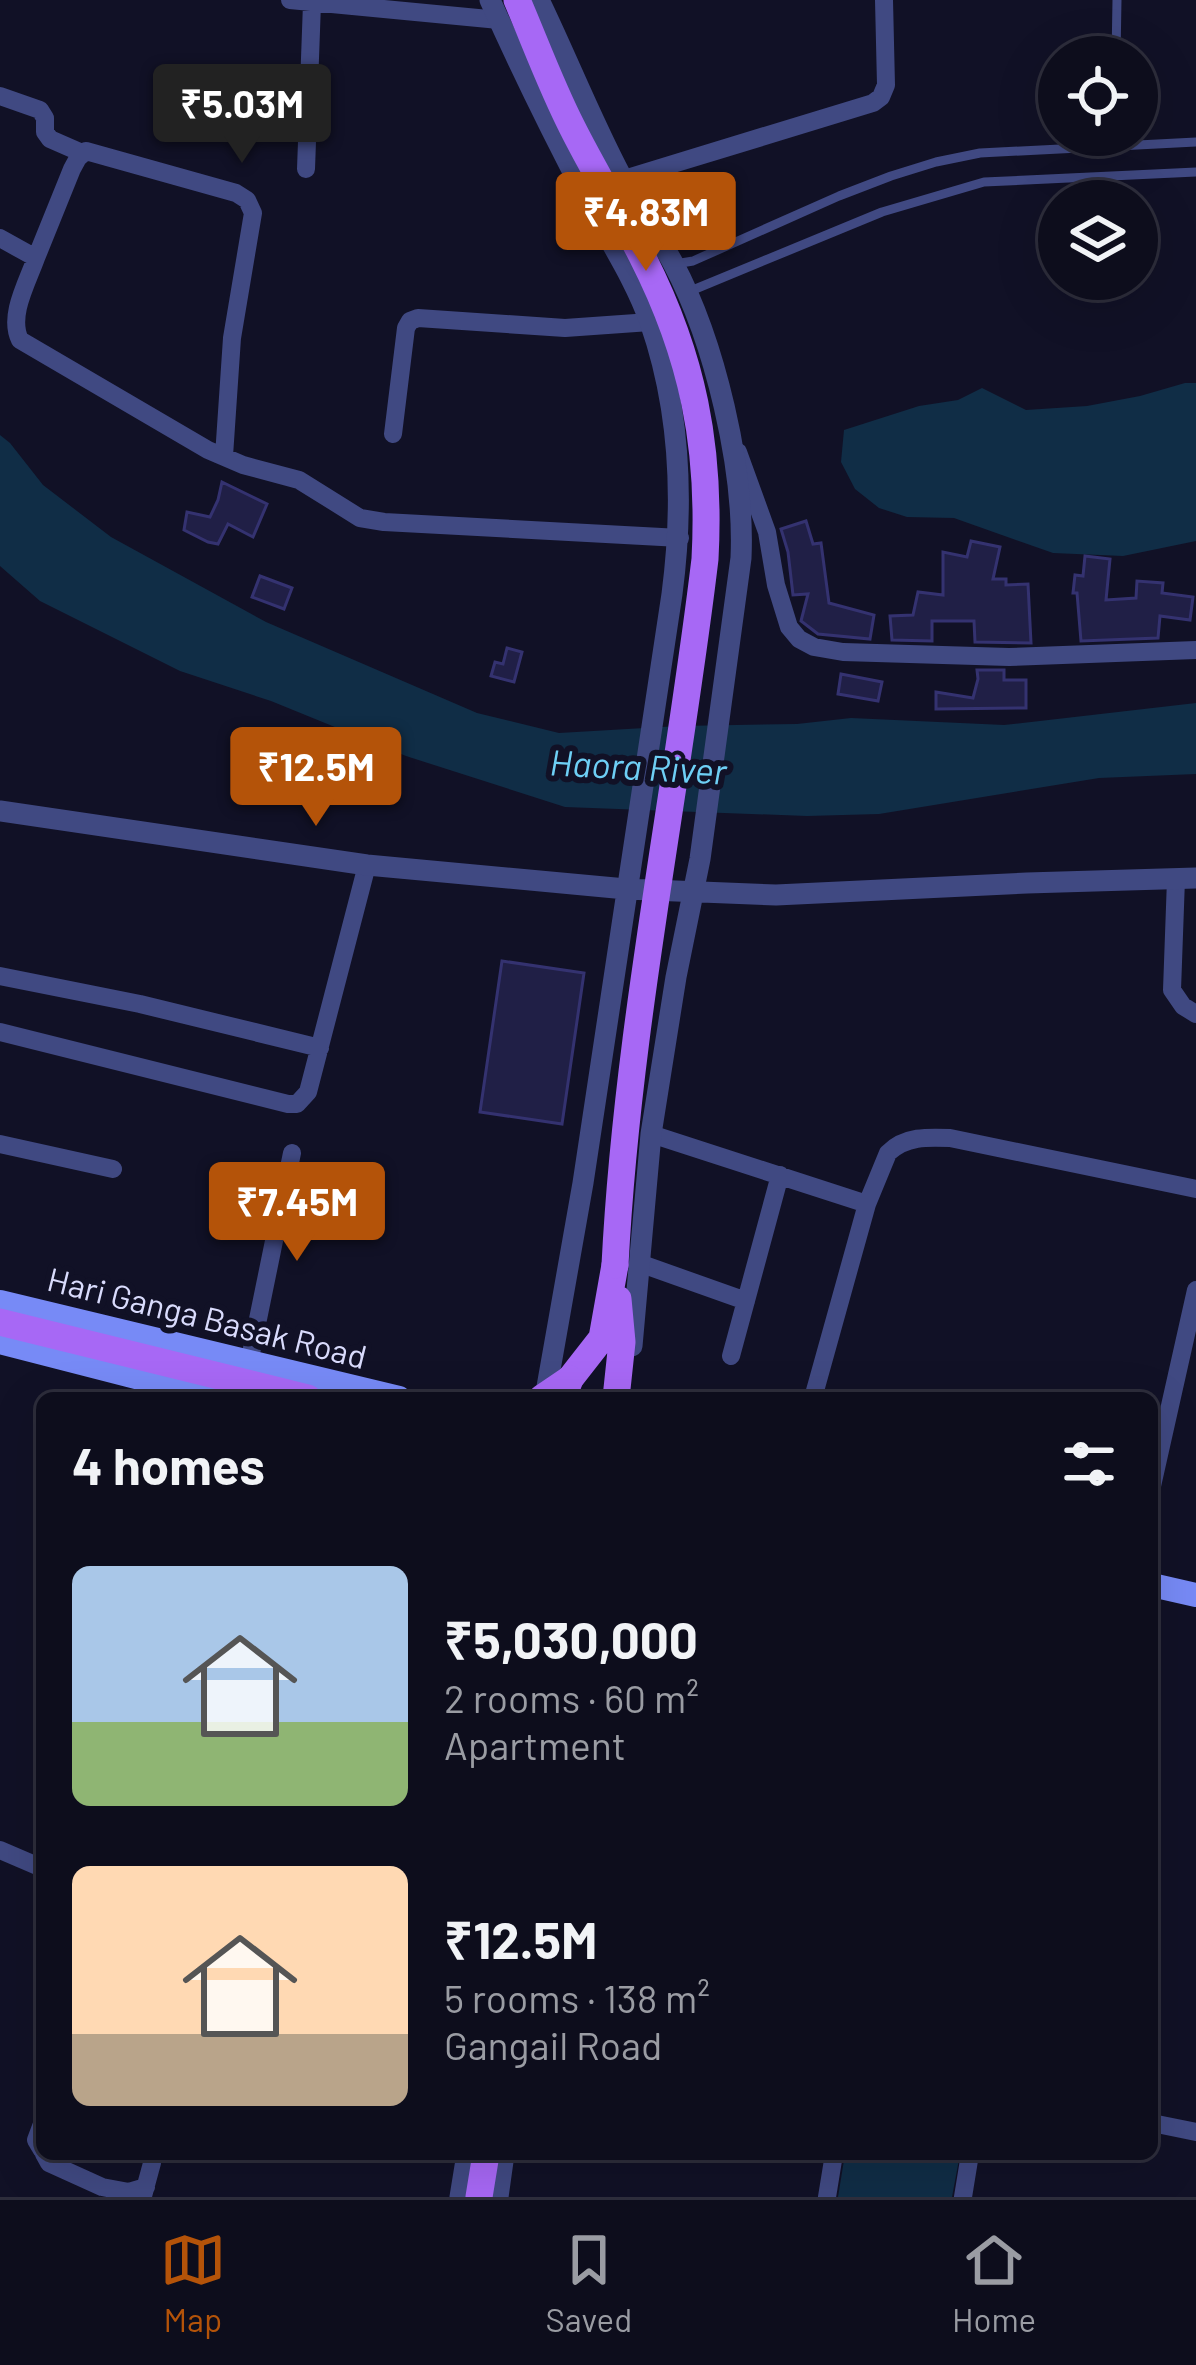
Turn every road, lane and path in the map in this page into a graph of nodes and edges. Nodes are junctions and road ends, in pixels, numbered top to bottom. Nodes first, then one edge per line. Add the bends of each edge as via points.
1 (290, 0) edge
2 (539, 0) edge
3 (884, 0) edge
4 (1117, 0) edge
5 (312, 3) edge
6 (502, 7) edge
7 (1116, 36) edge
8 (0, 96) edge
9 (1158, 142) edge
10 (1196, 142) edge
11 (1038, 148) edge
12 (82, 154) junction
13 (306, 170) dead end
14 (1196, 172) edge
15 (622, 178) junction
16 (584, 194) junction
17 (0, 238) edge
18 (35, 258) junction
19 (674, 265) junction
20 (633, 286) junction
21 (661, 306) junction
22 (727, 419) junction
23 (393, 434) dead end
24 (224, 456) junction
25 (680, 538) junction
26 (1196, 650) edge
27 (0, 811) edge
28 (368, 865) junction
29 (1186, 878) edge
30 (626, 889) junction
31 (694, 891) junction
32 (0, 976) edge
33 (1196, 1015) edge
34 (0, 1032) edge
35 (320, 1048) junction
36 (651, 1134) junction
37 (0, 1144) edge
38 (292, 1153) dead end
39 (113, 1169) dead end
40 (780, 1175) junction
41 (1196, 1189) edge
42 (867, 1204) junction
43 (627, 1264) junction
44 (1196, 1290) edge
45 (746, 1300) junction
46 (0, 1302) edge
47 (0, 1322) edge
48 (0, 1342) edge
49 (731, 1356) dead end
50 (249, 1363) junction
51 (566, 1388) edge
52 (194, 1392) edge
53 (284, 1392) edge
54 (373, 1392) edge
55 (545, 1392) edge
56 (617, 1392) edge
57 (627, 1392) edge
58 (815, 1392) edge
59 (1158, 1459) edge
60 (1158, 1586) edge
61 (1196, 1595) edge
62 (0, 1850) edge
63 (36, 1865) edge
64 (1158, 2124) edge
65 (1196, 2132) edge
66 (47, 2160) edge
67 (151, 2160) edge
68 (466, 2160) edge
69 (485, 2160) edge
70 (503, 2160) edge
71 (833, 2160) edge
72 (969, 2160) edge
73 (144, 2192) edge
74 (460, 2197) edge
75 (479, 2197) edge
76 (498, 2197) edge
77 (827, 2197) edge
78 (963, 2197) edge

1 - 5 street
2 - 15 street
3 - 15 street via 886,85 873,103
4 - 7 lane
5 - 6 street
5 - 13 street
6 - 16 street
6 - 43 main road, bridge via 642,256 678,337 704,444 705,559 618,1200
8 - 12 street via 40,110 50,139
9 - 10 lane
11 - 19 lane via 936,162
12 - 18 street
12 - 24 street via 236,193 251,206
14 - 21 lane via 984,182 943,192
15 - 16 street
15 - 19 street
16 - 20 street
17 - 18 street
18 - 24 street via 16,314 20,340
19 - 20 lane
19 - 21 street
20 - 21 street
21 - 22 street via 700,326
21 - 23 street via 565,328 410,321
21 - 25 street
22 - 26 street via 789,627 814,647 1009,658
22 - 31 street via 741,558
24 - 25 street via 299,480 360,518
25 - 30 street
27 - 28 street
28 - 30 street
28 - 35 street
29 - 31 street via 776,895
29 - 33 street via 1172,990
30 - 31 street
30 - 55 street
31 - 36 street
32 - 35 street
34 - 35 street via 288,1104 308,1092
36 - 40 street
36 - 43 street
37 - 39 street
38 - 50 street
40 - 42 street
40 - 45 street
41 - 42 street via 928,1137 888,1153
42 - 58 street
43 - 45 street
43 - 51 main road via 602,1338
43 - 56 main road
43 - 57 street
44 - 59 street
45 - 49 street
46 - 50 main road, Hari Ganga Basak Road
47 - 53 main road
48 - 52 main road
50 - 54 main road, Hari Ganga Basak Road
60 - 61 main road
62 - 63 street
64 - 65 street
66 - 73 street via 102,2188
67 - 73 street
68 - 74 street
69 - 75 main road
70 - 76 street
71 - 77 street
72 - 78 street

